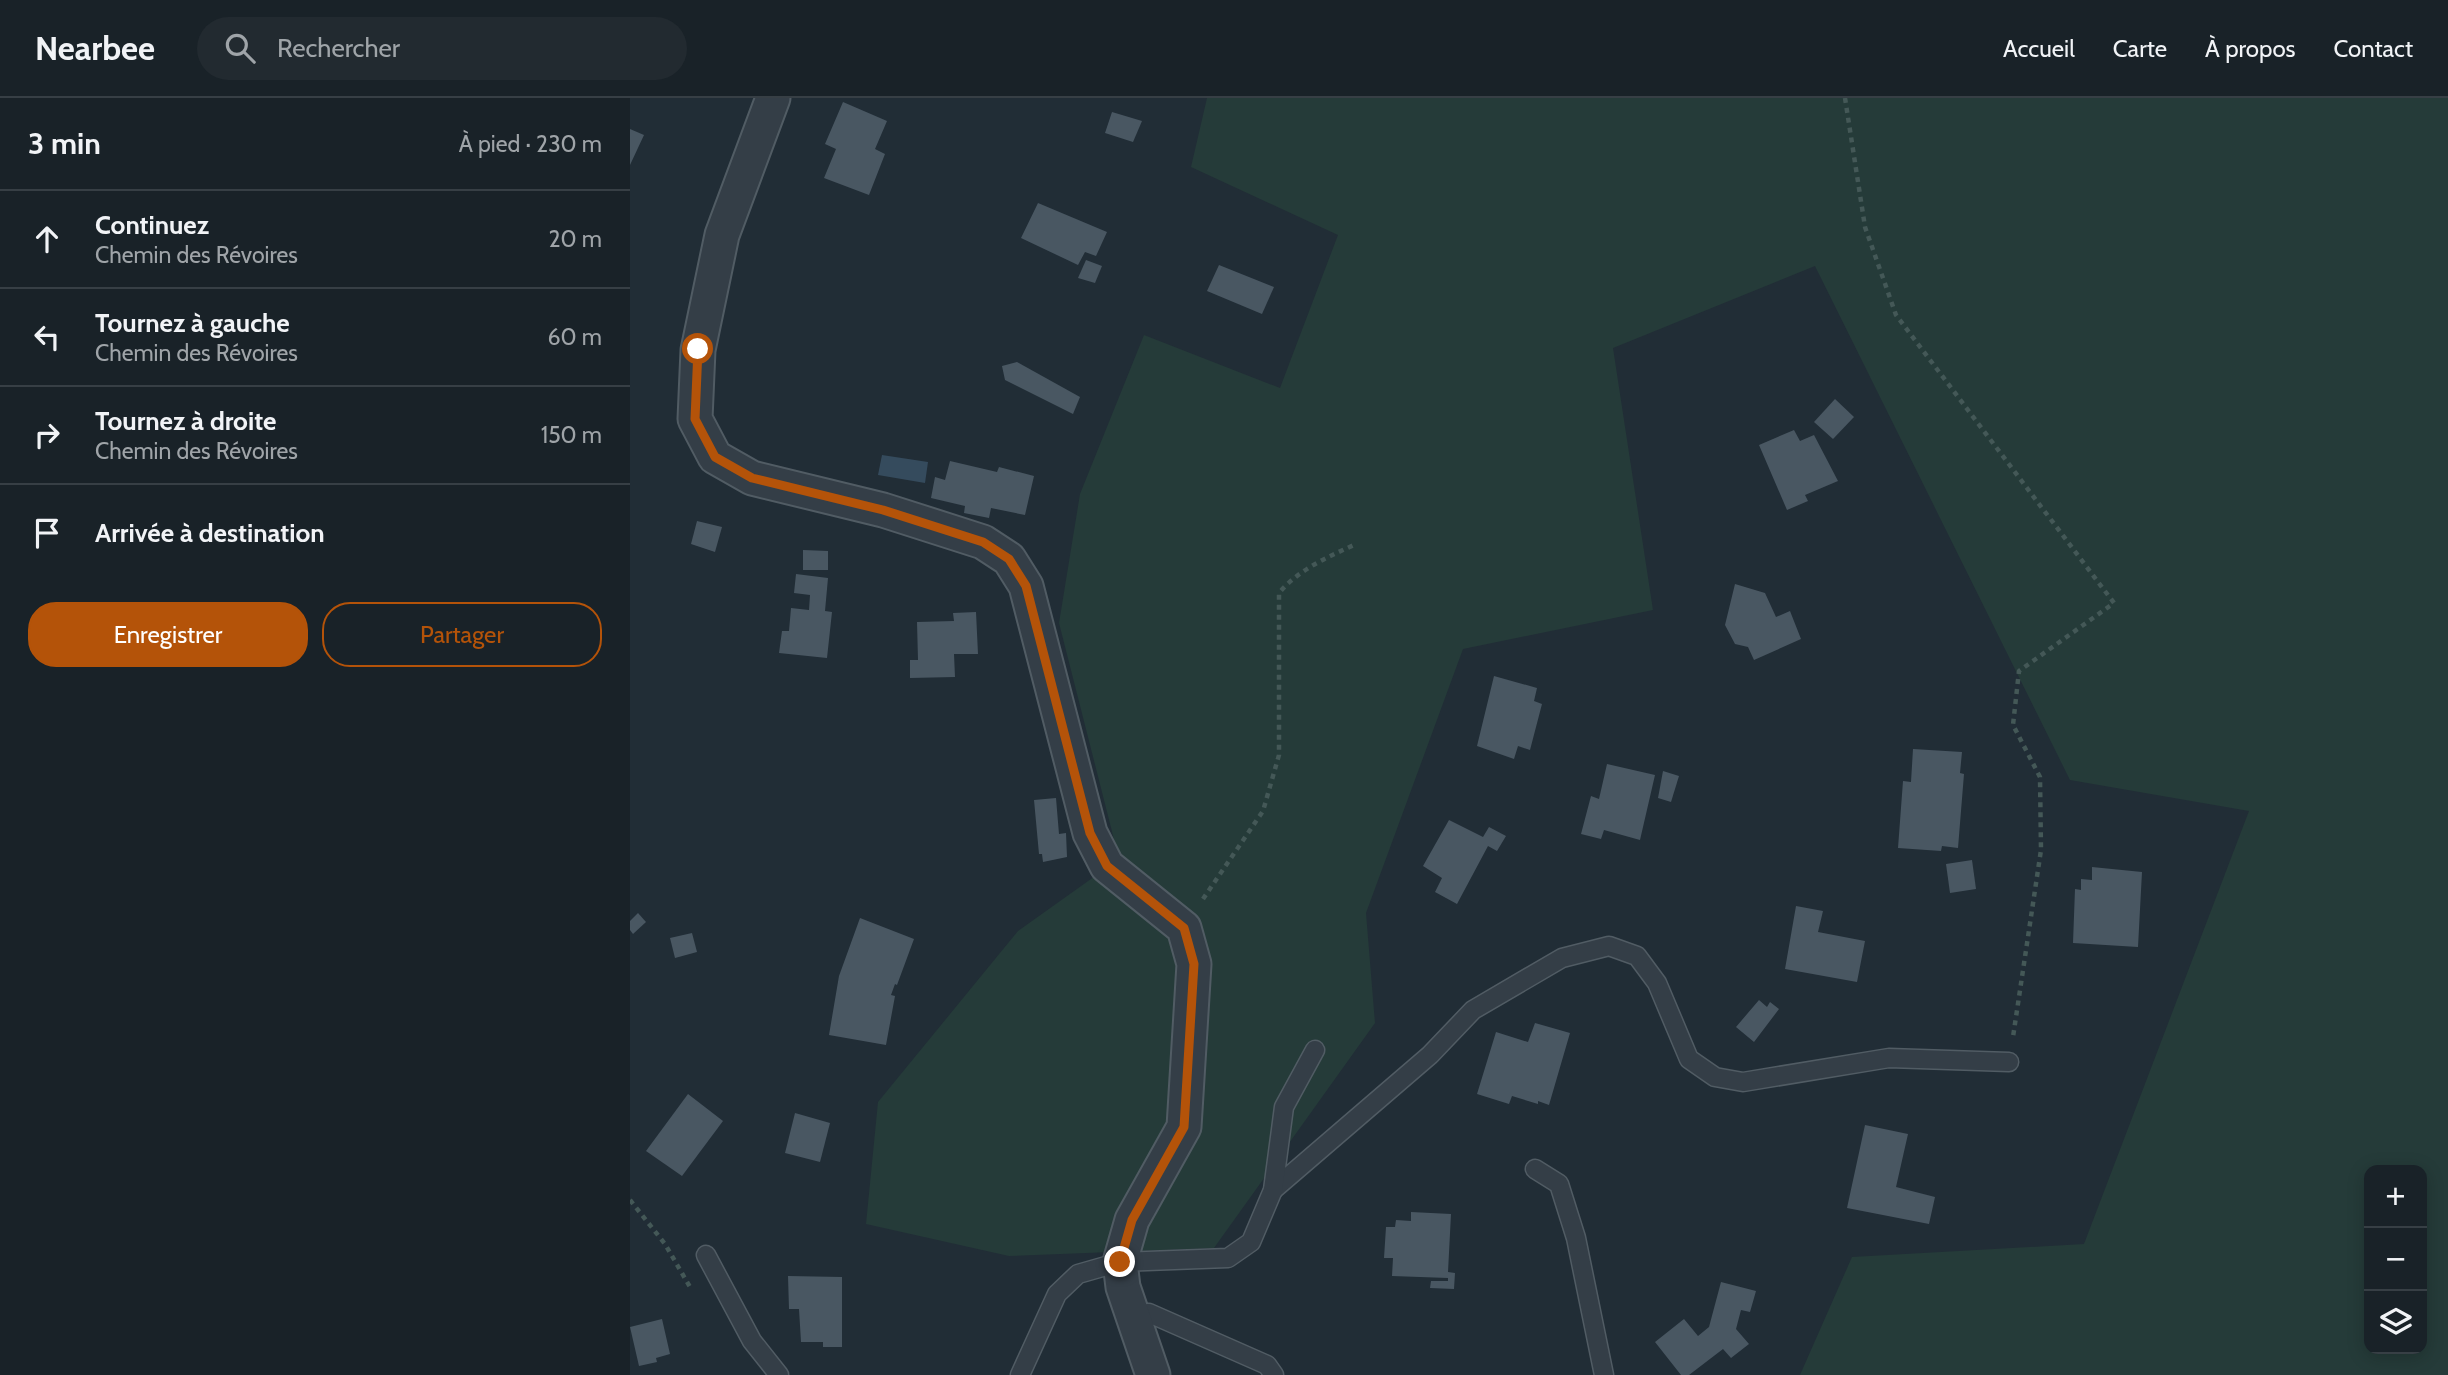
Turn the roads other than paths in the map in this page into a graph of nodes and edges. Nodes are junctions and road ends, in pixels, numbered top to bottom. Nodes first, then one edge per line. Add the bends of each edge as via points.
1 (773, 98) edge
2 (1315, 1050) dead end
3 (2009, 1062) road end
4 (1535, 1169) dead end
5 (1273, 1190) junction
6 (706, 1255) dead end
7 (1120, 1262) junction
8 (1134, 1315) junction
9 (779, 1375) edge
10 (1020, 1375) edge
11 (1153, 1375) edge
12 (1274, 1375) edge
13 (1604, 1375) edge

1 - 7 street via 722,235 698,349 695,419 715,457 752,478 883,510 983,542 1009,559 1026,586 1090,833 1107,866 1184,928 1194,964 1184,1127 1132,1220
2 - 5 lane via 1284,1107
3 - 5 lane via 1889,1058 1743,1082 1715,1076 1689,1059 1657,983 1637,956 1609,946 1562,958 1473,1010 1430,1055
4 - 13 lane via 1559,1184 1576,1238
5 - 7 lane via 1251,1242 1228,1258
6 - 9 lane via 752,1342
7 - 8 street
7 - 10 lane via 1078,1274 1057,1294
8 - 11 street
8 - 12 lane via 1149,1313 1267,1365

